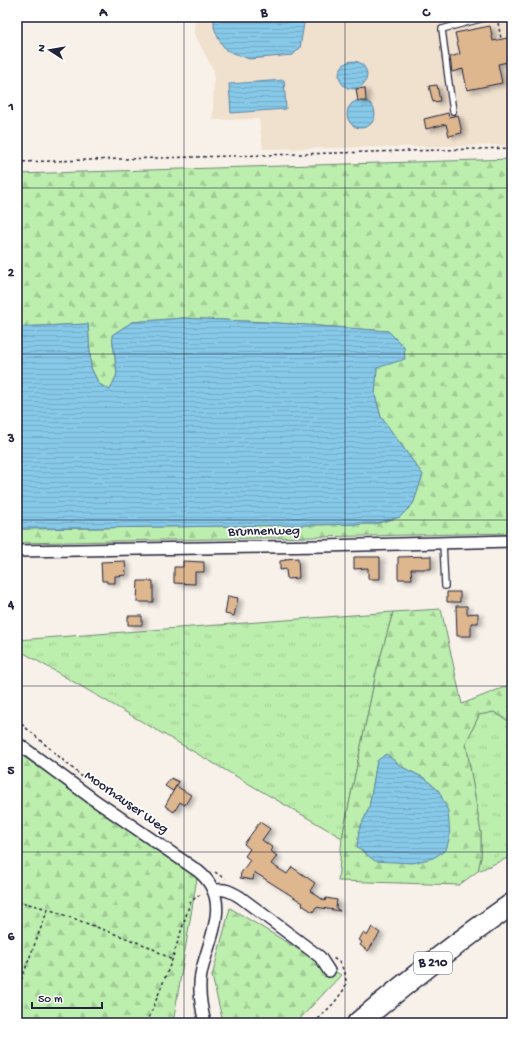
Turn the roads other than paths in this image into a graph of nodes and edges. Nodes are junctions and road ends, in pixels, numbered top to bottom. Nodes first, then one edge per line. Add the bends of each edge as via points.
1 (488, 17) edge
2 (453, 111) dead end
3 (512, 541) edge
4 (443, 543) junction
5 (17, 551) edge
6 (445, 586) dead end
7 (17, 743) edge
8 (213, 891) junction
9 (512, 904) edge
10 (329, 971) dead end
11 (205, 1023) edge
12 (358, 1023) edge

1 - 2 lane via 442,29
3 - 4 street, Brunnenweg
4 - 5 street, Brunnenweg
4 - 6 lane
7 - 8 street, Moorhauser Weg via 198,871 206,878
8 - 10 street via 227,890 240,897 320,957
8 - 11 street, Moorhauser Weg via 217,917 201,976 200,992
9 - 12 highway, B 210

